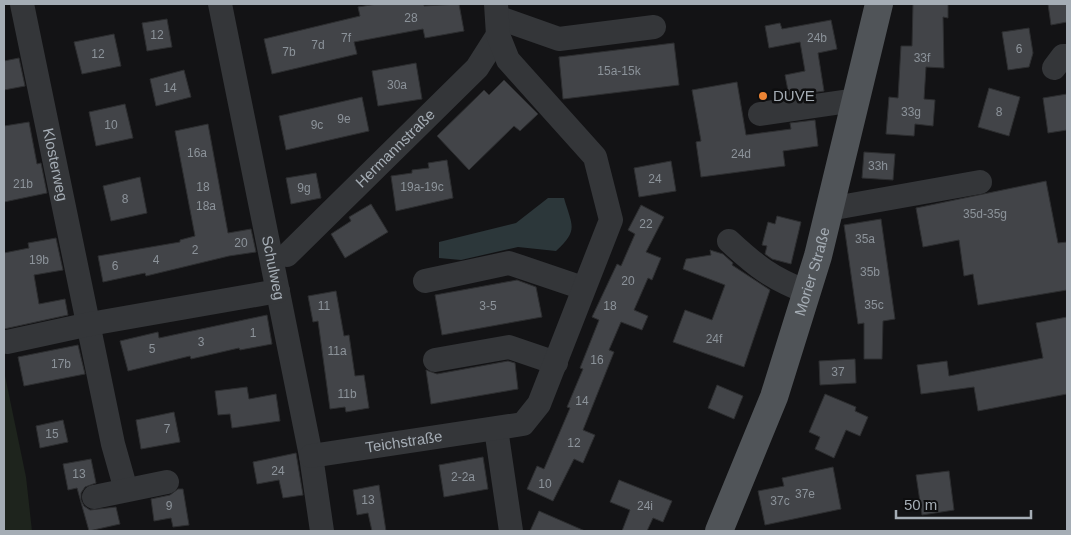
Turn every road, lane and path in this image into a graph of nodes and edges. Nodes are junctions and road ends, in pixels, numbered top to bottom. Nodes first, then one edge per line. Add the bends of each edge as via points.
1 (22, 4) edge
2 (220, 4) edge
3 (879, 4) edge
4 (496, 13) edge
5 (654, 27) dead end
6 (856, 100) junction
7 (760, 114) dead end
8 (980, 182) dead end
9 (829, 209) junction
10 (729, 241) dead end
11 (287, 255) dead end
12 (425, 281) dead end
13 (583, 288) junction
14 (278, 292) junction
15 (807, 292) junction
16 (90, 324) junction
17 (7, 342) dead end
18 (435, 360) dead end
19 (556, 364) junction
20 (496, 429) junction
21 (311, 456) junction
22 (168, 482) dead end
23 (126, 490) junction
24 (94, 496) dead end
25 (322, 531) edge
26 (511, 531) edge
27 (719, 531) edge

1 - 16 street, Klosterweg
2 - 14 street, Schulweg
3 - 6 main road, Morier Straße
4 - 5 street via 559,39
4 - 11 street, Hermannstraße via 477,68
4 - 13 street, Teichstraße via 508,60 595,157 611,220
6 - 7 street
6 - 9 main road, Morier Straße
8 - 9 street
9 - 15 main road, Morier Straße
10 - 15 street via 758,268
12 - 13 street via 509,263
13 - 19 street, Teichstraße
14 - 16 street
14 - 21 street, Schulweg
15 - 27 main road, Morier Straße via 774,397
16 - 17 street
16 - 23 street, Klosterweg via 113,444
18 - 19 street via 509,347
19 - 20 street, Teichstraße via 539,404 523,424
20 - 21 street, Teichstraße
20 - 26 street
21 - 25 street, Schulweg
22 - 23 street
23 - 24 street

